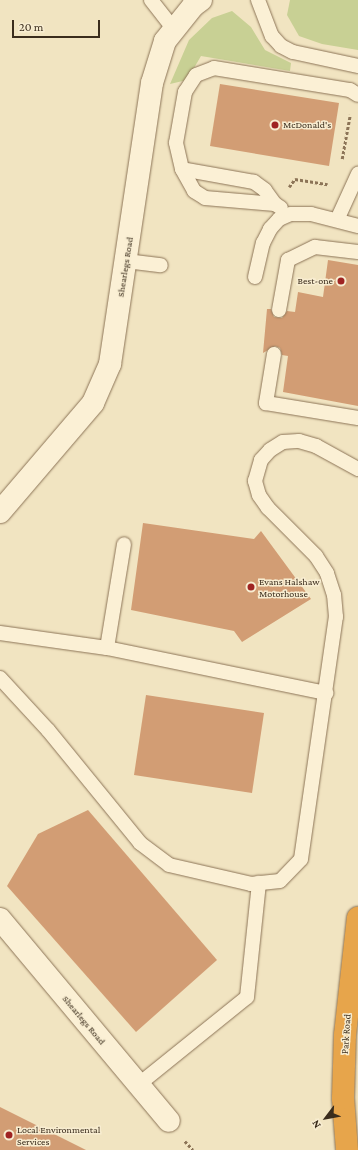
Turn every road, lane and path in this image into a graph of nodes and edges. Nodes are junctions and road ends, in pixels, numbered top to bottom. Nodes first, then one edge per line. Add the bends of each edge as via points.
1 (151, 0) edge
2 (201, 0) edge
3 (258, 0) edge
4 (174, 29) junction
5 (358, 66) edge
6 (356, 102) edge
7 (340, 166) dead end
8 (182, 169) junction
9 (358, 174) edge
10 (332, 185) dead end
11 (275, 204) junction
12 (291, 214) junction
13 (337, 220) junction
14 (358, 226) edge
15 (358, 252) edge
16 (126, 261) junction
17 (162, 265) dead end
18 (255, 277) dead end
19 (279, 310) dead end
20 (274, 354) dead end
21 (358, 418) edge
22 (358, 469) edge
23 (0, 512) edge
24 (124, 544) dead end
25 (0, 633) edge
26 (107, 648) junction
27 (0, 678) edge
28 (326, 693) junction
29 (259, 883) junction
30 (358, 918) edge
31 (0, 919) edge
32 (138, 1084) junction
33 (169, 1121) dead end
34 (347, 1150) edge

1 - 4 lane
2 - 4 street, Shearlegs Road
3 - 5 lane via 272,36 281,46 293,52
4 - 16 street, Shearlegs Road via 165,41 152,83
6 - 7 path via 350,114
6 - 8 lane via 350,90 214,68 196,76 185,92 176,143
8 - 11 lane via 254,182 265,190
8 - 11 lane via 194,191 205,198
9 - 13 lane
10 - 11 path via 295,179
11 - 12 lane
12 - 13 lane via 311,214
12 - 18 lane via 279,219 270,229
13 - 14 lane
15 - 19 lane via 314,247 288,260
16 - 17 lane
16 - 23 street, Shearlegs Road via 110,364 93,403
20 - 21 lane via 266,403
22 - 28 lane via 316,446 299,441 283,442 270,450 261,460 255,481 259,494 268,508 316,556 327,573 334,595 336,617
24 - 26 lane
25 - 26 lane
26 - 28 lane
27 - 29 lane via 48,730 140,844 169,865 251,884
28 - 29 lane via 300,859 280,880
29 - 32 lane via 247,997
30 - 34 highway, Park Road via 345,1043 343,1098
31 - 32 street, Shearlegs Road
32 - 33 street, Shearlegs Road

